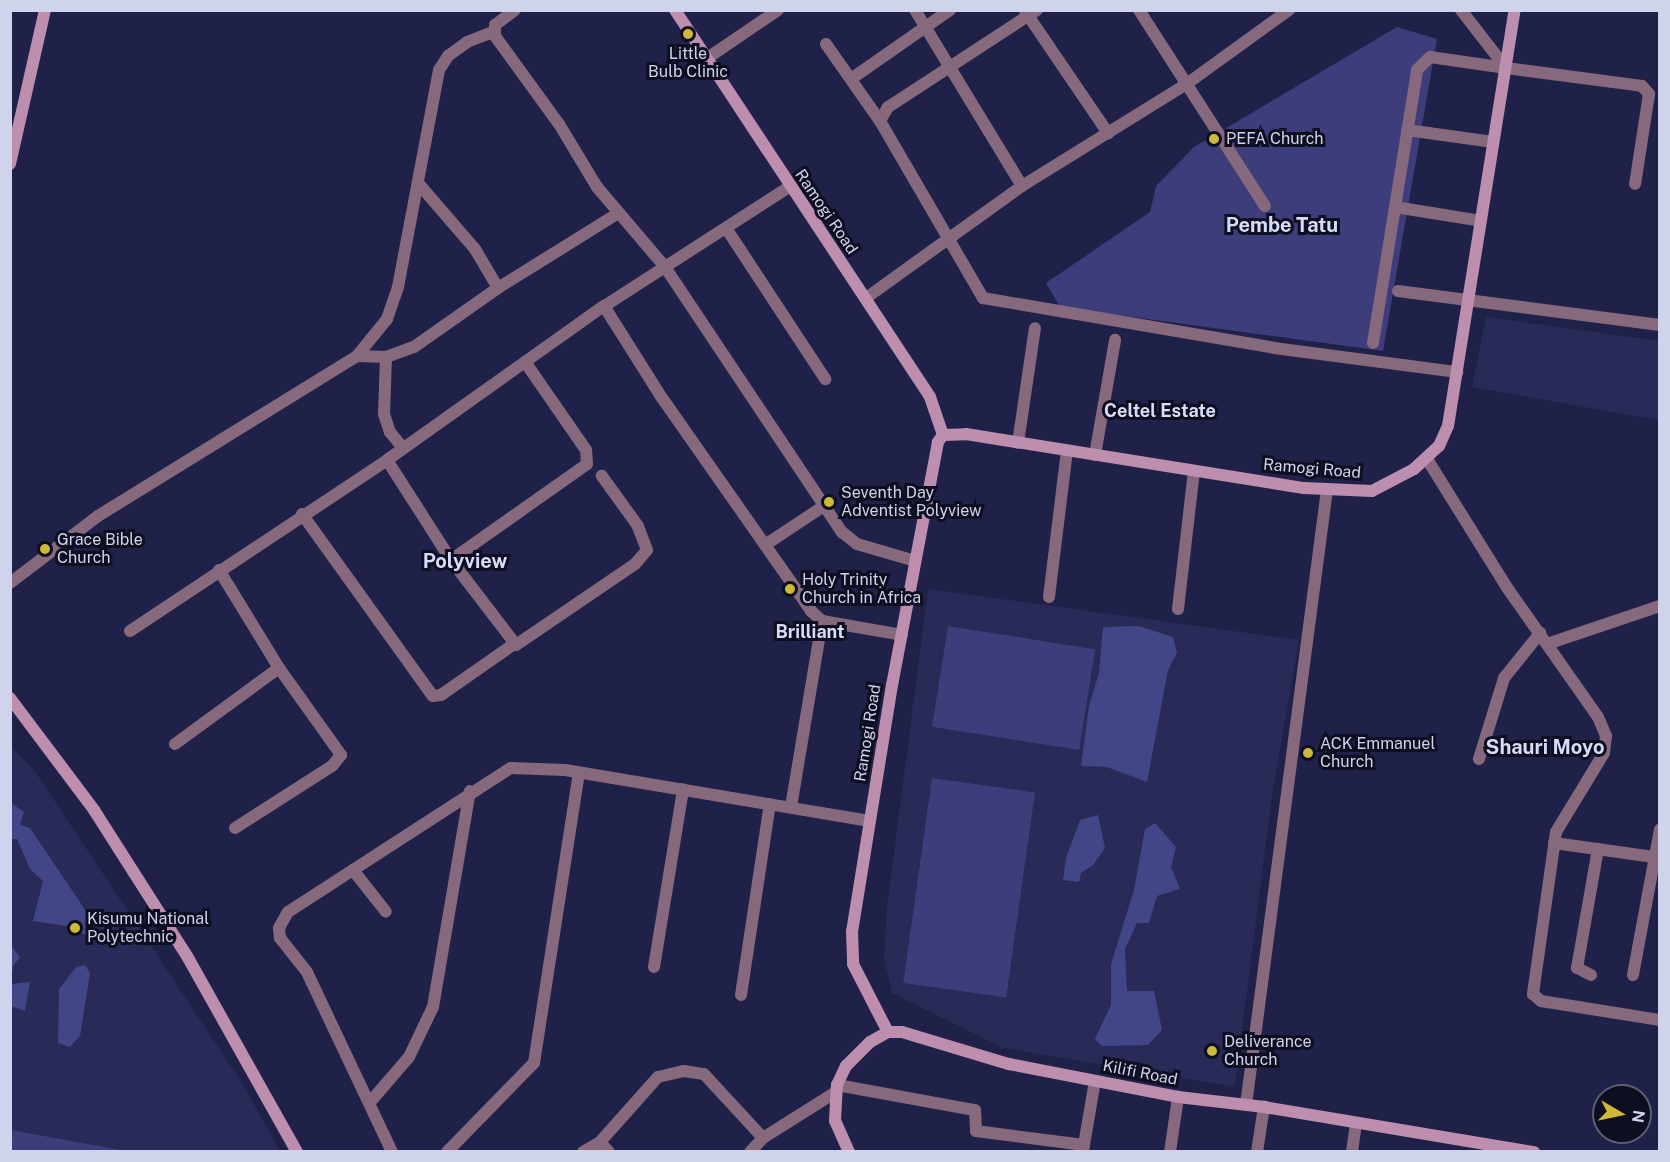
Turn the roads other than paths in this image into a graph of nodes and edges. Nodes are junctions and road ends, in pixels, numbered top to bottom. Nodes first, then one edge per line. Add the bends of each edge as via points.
1 (45, 10) edge
2 (515, 10) edge
3 (675, 10) edge
4 (778, 10) edge
5 (915, 10) edge
6 (950, 10) edge
7 (1140, 10) edge
8 (1289, 10) edge
9 (1461, 10) edge
10 (1515, 10) edge
11 (1030, 12) edge
12 (926, 27) junction
13 (493, 32) junction
14 (826, 44) dead end
15 (706, 59) junction
16 (951, 66) junction
17 (1506, 68) junction
18 (851, 80) junction
19 (1188, 83) junction
20 (880, 121) junction
21 (1407, 130) junction
22 (1108, 133) junction
23 (1493, 142) junction
24 (10, 164) edge
25 (418, 183) junction
26 (1635, 184) dead end
27 (789, 186) junction
28 (1022, 186) junction
29 (1265, 206) dead end
30 (1395, 207) junction
31 (617, 214) junction
32 (1481, 221) junction
33 (726, 228) junction
34 (948, 237) junction
35 (665, 267) junction
36 (498, 288) junction
37 (1398, 291) dead end
38 (866, 298) junction
39 (1468, 300) junction
40 (604, 306) junction
41 (1659, 325) edge
42 (1035, 328) dead end
43 (1115, 340) dead end
44 (1373, 343) dead end
45 (357, 356) junction
46 (386, 357) junction
47 (525, 362) junction
48 (1457, 372) junction
49 (825, 379) dead end
50 (944, 435) junction
51 (1018, 443) junction
52 (404, 448) junction
53 (1067, 451) junction
54 (1095, 455) junction
55 (1427, 459) junction
56 (387, 460) junction
57 (1194, 471) junction
58 (602, 476) dead end
59 (1328, 490) junction
60 (824, 506) junction
61 (302, 514) junction
62 (765, 545) junction
63 (451, 560) junction
64 (915, 561) junction
65 (219, 570) junction
66 (10, 583) edge
67 (1049, 597) dead end
68 (1659, 606) edge
69 (1178, 609) dead end
70 (822, 621) junction
71 (130, 631) dead end
72 (1539, 633) junction
73 (902, 635) junction
74 (514, 644) junction
75 (1547, 644) junction
76 (279, 668) junction
77 (10, 698) edge
78 (175, 744) dead end
79 (1479, 759) dead end
80 (579, 772) junction
81 (682, 789) junction
82 (470, 791) junction
83 (770, 804) junction
84 (791, 807) junction
85 (870, 820) junction
86 (235, 828) dead end
87 (1659, 829) edge
88 (1554, 843) junction
89 (1598, 849) junction
90 (1654, 857) junction
91 (353, 870) junction
92 (386, 912) dead end
93 (654, 967) dead end
94 (1591, 975) dead end
95 (1632, 975) dead end
96 (741, 994) dead end
97 (1659, 1020) edge
98 (888, 1032) junction
99 (1095, 1081) junction
100 (837, 1088) junction
101 (1178, 1097) junction
102 (371, 1101) junction
103 (1246, 1104) junction
104 (1264, 1107) junction
105 (1356, 1123) junction
106 (763, 1138) junction
107 (600, 1142) junction
108 (1084, 1148) edge
109 (297, 1152) edge
110 (392, 1152) edge
111 (447, 1152) edge
112 (583, 1152) edge
113 (609, 1152) edge
114 (750, 1152) edge
115 (849, 1152) edge
116 (1170, 1152) edge
117 (1257, 1152) edge
118 (1352, 1152) edge
119 (1534, 1152) edge

1 - 24 street via 24,88
2 - 13 street via 498,22
3 - 15 street, Ramogi Road
4 - 15 street
5 - 12 street
6 - 12 street
7 - 19 street
8 - 19 street
9 - 17 street
10 - 17 street, Ramogi Road
11 - 16 street
11 - 22 street
12 - 16 street
12 - 18 street
13 - 25 street via 467,42 448,56 439,70
13 - 31 street
14 - 18 street
15 - 27 street, Ramogi Road
16 - 20 street via 888,107
16 - 28 street
17 - 21 street via 1430,57 1424,60 1417,70
17 - 23 street, Ramogi Road
17 - 26 street via 1642,86 1649,94
18 - 20 street
19 - 22 street
19 - 29 street
20 - 34 street
21 - 23 street
21 - 30 street
22 - 28 street
23 - 32 street, Ramogi Road
25 - 36 street via 475,249
25 - 45 street via 387,319
27 - 33 street
27 - 38 street, Ramogi Road
28 - 34 street
30 - 32 street
30 - 44 street
31 - 35 street
31 - 36 street
32 - 39 street, Ramogi Road
33 - 35 street
33 - 49 street
34 - 38 street
34 - 48 street via 980,295 990,302 1274,348
35 - 40 street
35 - 60 street
36 - 46 street via 414,347
37 - 39 street
38 - 50 street, Ramogi Road via 930,396
39 - 41 street
39 - 48 street, Ramogi Road
40 - 47 street
40 - 62 street via 666,404
42 - 51 street
43 - 54 street
45 - 46 street
45 - 66 street via 98,516
46 - 52 street via 384,414 390,432
47 - 52 street
47 - 63 street via 586,450 587,464
48 - 55 street, Ramogi Road via 1448,426 1439,446
50 - 51 street, Ramogi Road
50 - 64 street, Ramogi Road via 938,442
51 - 53 street, Ramogi Road
52 - 56 street
53 - 54 street, Ramogi Road
53 - 67 street
54 - 57 street, Ramogi Road
55 - 59 street, Ramogi Road via 1386,487 1372,491
55 - 72 street
56 - 61 street
56 - 63 street
57 - 59 street, Ramogi Road
57 - 69 street
58 - 74 street via 638,526 647,550 634,564
59 - 103 street
60 - 62 street
60 - 64 street via 852,542
61 - 65 street
61 - 74 street via 433,696 441,695
62 - 70 street
63 - 74 street
64 - 73 street, Ramogi Road
65 - 71 street
65 - 76 street
68 - 75 street
70 - 73 street
70 - 84 street
72 - 75 street
72 - 79 street via 1504,678
73 - 85 street, Ramogi Road
75 - 88 street via 1598,717 1607,744 1556,832
76 - 78 street
76 - 86 street via 340,755 332,766
77 - 109 street via 94,810 187,956
80 - 81 street
80 - 82 street via 511,768
80 - 111 street via 534,1064
81 - 83 street
81 - 93 street
82 - 91 street
82 - 102 street via 433,1007 409,1057
83 - 84 street
83 - 96 street
84 - 85 street
85 - 98 street, Ramogi Road via 851,945 853,964
87 - 90 street
88 - 89 street
88 - 97 street via 1534,979 1535,999
89 - 90 street
89 - 94 street via 1576,968
90 - 95 street
91 - 92 street
91 - 102 street via 288,912 279,928 280,938 307,972
98 - 99 street, Kilifi Road via 902,1032 1009,1064
98 - 100 street via 870,1042 846,1066
99 - 101 street, Kilifi Road
99 - 108 street
100 - 106 street
100 - 108 street via 975,1110 976,1131
100 - 115 street via 835,1121
101 - 103 street, Kilifi Road
101 - 116 street
102 - 110 street
103 - 104 street, Kilifi Road
104 - 105 street, Kilifi Road
104 - 117 street
105 - 118 street
105 - 119 street, Kilifi Road
106 - 107 street via 704,1074 684,1071 658,1077
106 - 114 street
107 - 112 street
107 - 113 street

